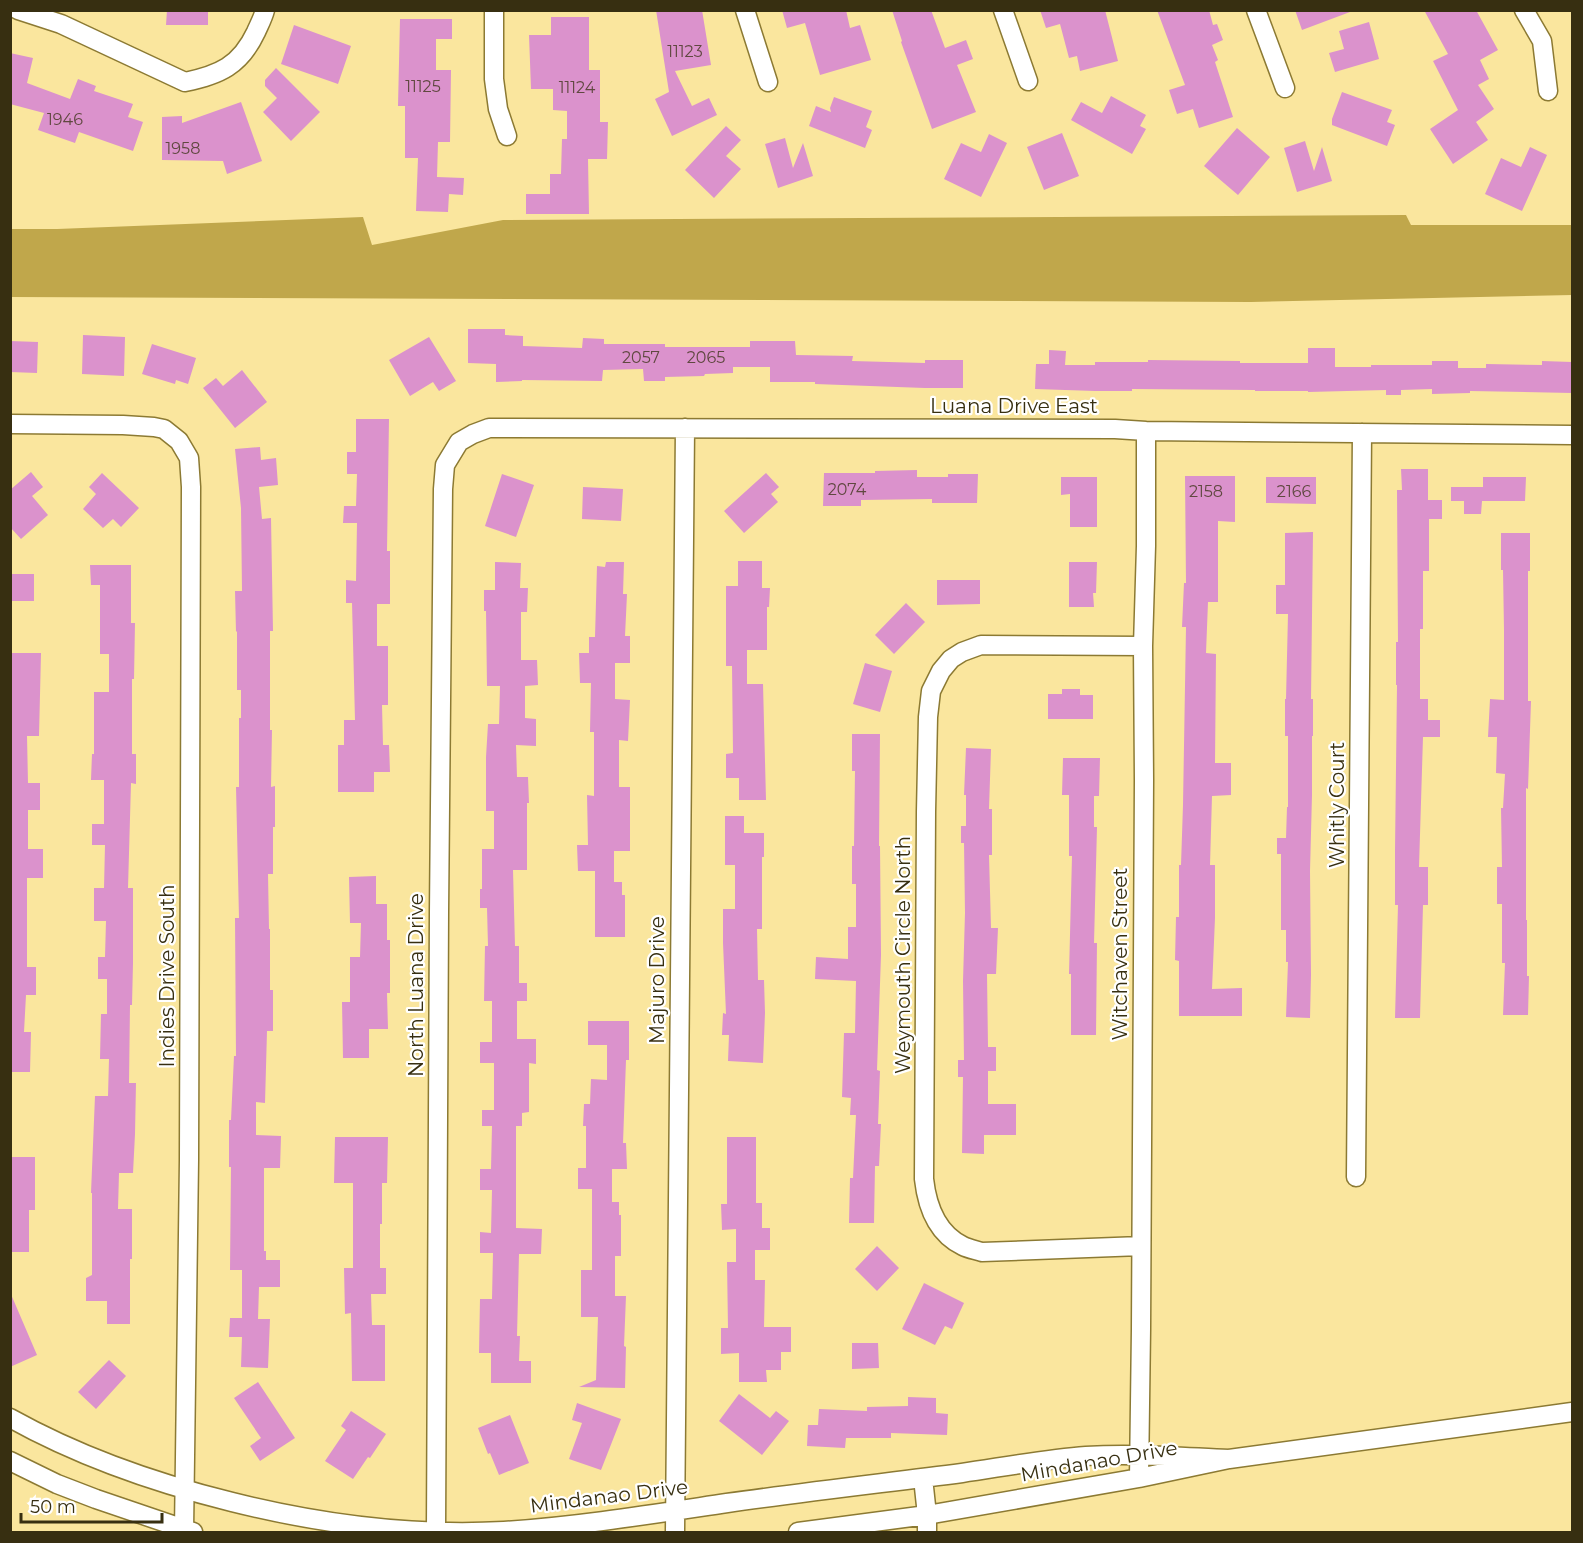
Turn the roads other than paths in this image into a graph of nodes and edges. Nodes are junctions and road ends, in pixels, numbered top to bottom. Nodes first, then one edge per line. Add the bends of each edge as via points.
1 (18, 10) edge
2 (265, 10) edge
3 (494, 10) edge
4 (745, 10) edge
5 (1003, 10) edge
6 (1256, 10) edge
7 (1524, 10) edge
8 (1028, 81) dead end
9 (768, 82) dead end
10 (1286, 87) dead end
11 (1548, 91) dead end
12 (507, 136) dead end
13 (10, 424) edge
14 (685, 428) junction
15 (1146, 431) junction
16 (1362, 433) junction
17 (1572, 435) edge
18 (459, 442) joint
19 (1143, 646) junction
20 (1356, 1177) dead end
21 (1141, 1246) junction
22 (1572, 1412) edge
23 (10, 1418) edge
24 (1139, 1455) junction
25 (1229, 1459) junction
26 (10, 1461) edge
27 (923, 1478) junction
28 (1139, 1479) junction
29 (185, 1490) junction
30 (675, 1510) junction
31 (927, 1524) edge
32 (187, 1532) edge
33 (436, 1532) edge
34 (675, 1533) edge
35 (798, 1533) edge

1 - 2 street via 70,28 185,82 207,78 231,66 250,45
3 - 12 street via 494,79
4 - 9 street
5 - 8 street
6 - 10 street
7 - 11 street via 1542,41
13 - 29 street, Indies Drive South via 154,427 164,429 179,441 189,458
14 - 15 street, Luana Drive East
14 - 18 street, Luana Drive East via 489,428
14 - 30 street, Majuro Drive
15 - 16 street, Luana Drive East
15 - 19 street, Witchaven Street
16 - 17 street, Luana Drive East
16 - 20 street, Whitly Court
18 - 33 street, North Luana Drive via 445,465 443,489
19 - 21 street, Witchaven Street
19 - 21 street, Weymouth Circle North via 981,645 951,659 932,691 926,812 924,1179 933,1217 962,1246 982,1252
21 - 24 street, Witchaven Street
22 - 25 street, Mindanao Drive
23 - 29 street, Mindanao Drive via 100,1461
24 - 25 street, Mindanao Drive
24 - 27 street, Mindanao Drive via 1085,1456
24 - 28 street, Witchaven Street
25 - 28 street, Mindanao Drive
26 - 32 street
27 - 30 street, Mindanao Drive
27 - 31 street
28 - 31 street, Mindanao Drive
29 - 32 street, Indies Drive South
29 - 33 street, Mindanao Drive via 317,1519
30 - 33 street, Mindanao Drive via 539,1528
30 - 34 street, Majuro Drive
31 - 35 street, Mindanao Drive

